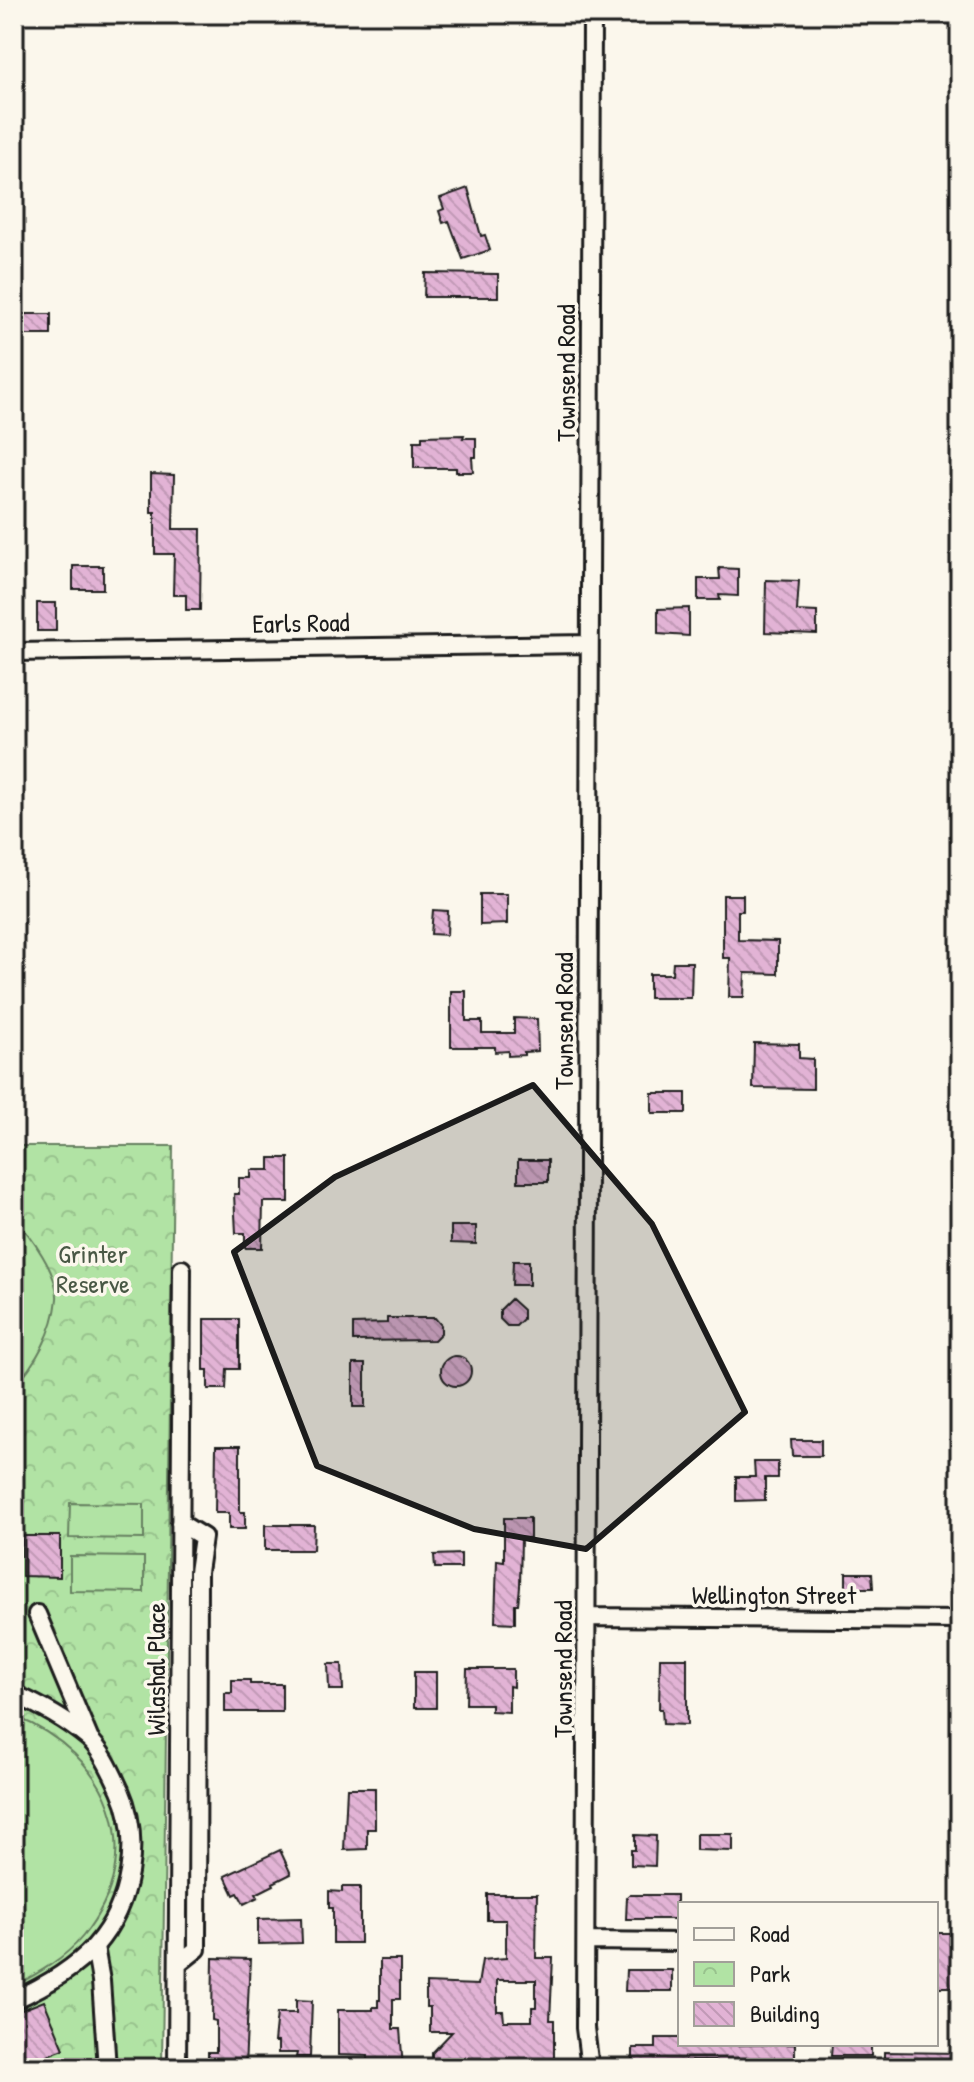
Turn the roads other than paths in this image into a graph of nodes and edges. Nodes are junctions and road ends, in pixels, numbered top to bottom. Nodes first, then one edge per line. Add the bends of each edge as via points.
1 (592, 14) edge
2 (589, 644) junction
3 (14, 652) edge
4 (182, 1269) dead end
5 (37, 1614) dead end
6 (587, 1617) junction
7 (960, 1620) edge
8 (14, 1694) edge
9 (90, 1740) junction
10 (586, 1941) junction
11 (678, 1942) edge
12 (95, 1946) junction
13 (14, 2000) edge
14 (585, 2028) junction
15 (107, 2068) edge
16 (177, 2068) edge
17 (579, 2068) edge
18 (590, 2068) edge

1 - 2 street, Townsend Road
2 - 3 street, Earls Road
2 - 6 street, Townsend Road
4 - 16 street, Wilashal Place
5 - 9 street
6 - 7 street, Wellington Street
6 - 10 street, Townsend Road
8 - 9 street
9 - 12 street via 123,1798 131,1855 116,1914
10 - 11 street
10 - 14 street, Townsend Road
12 - 13 street via 62,1974
12 - 15 street
14 - 17 street, Townsend Road
14 - 18 street, Townsend Road

